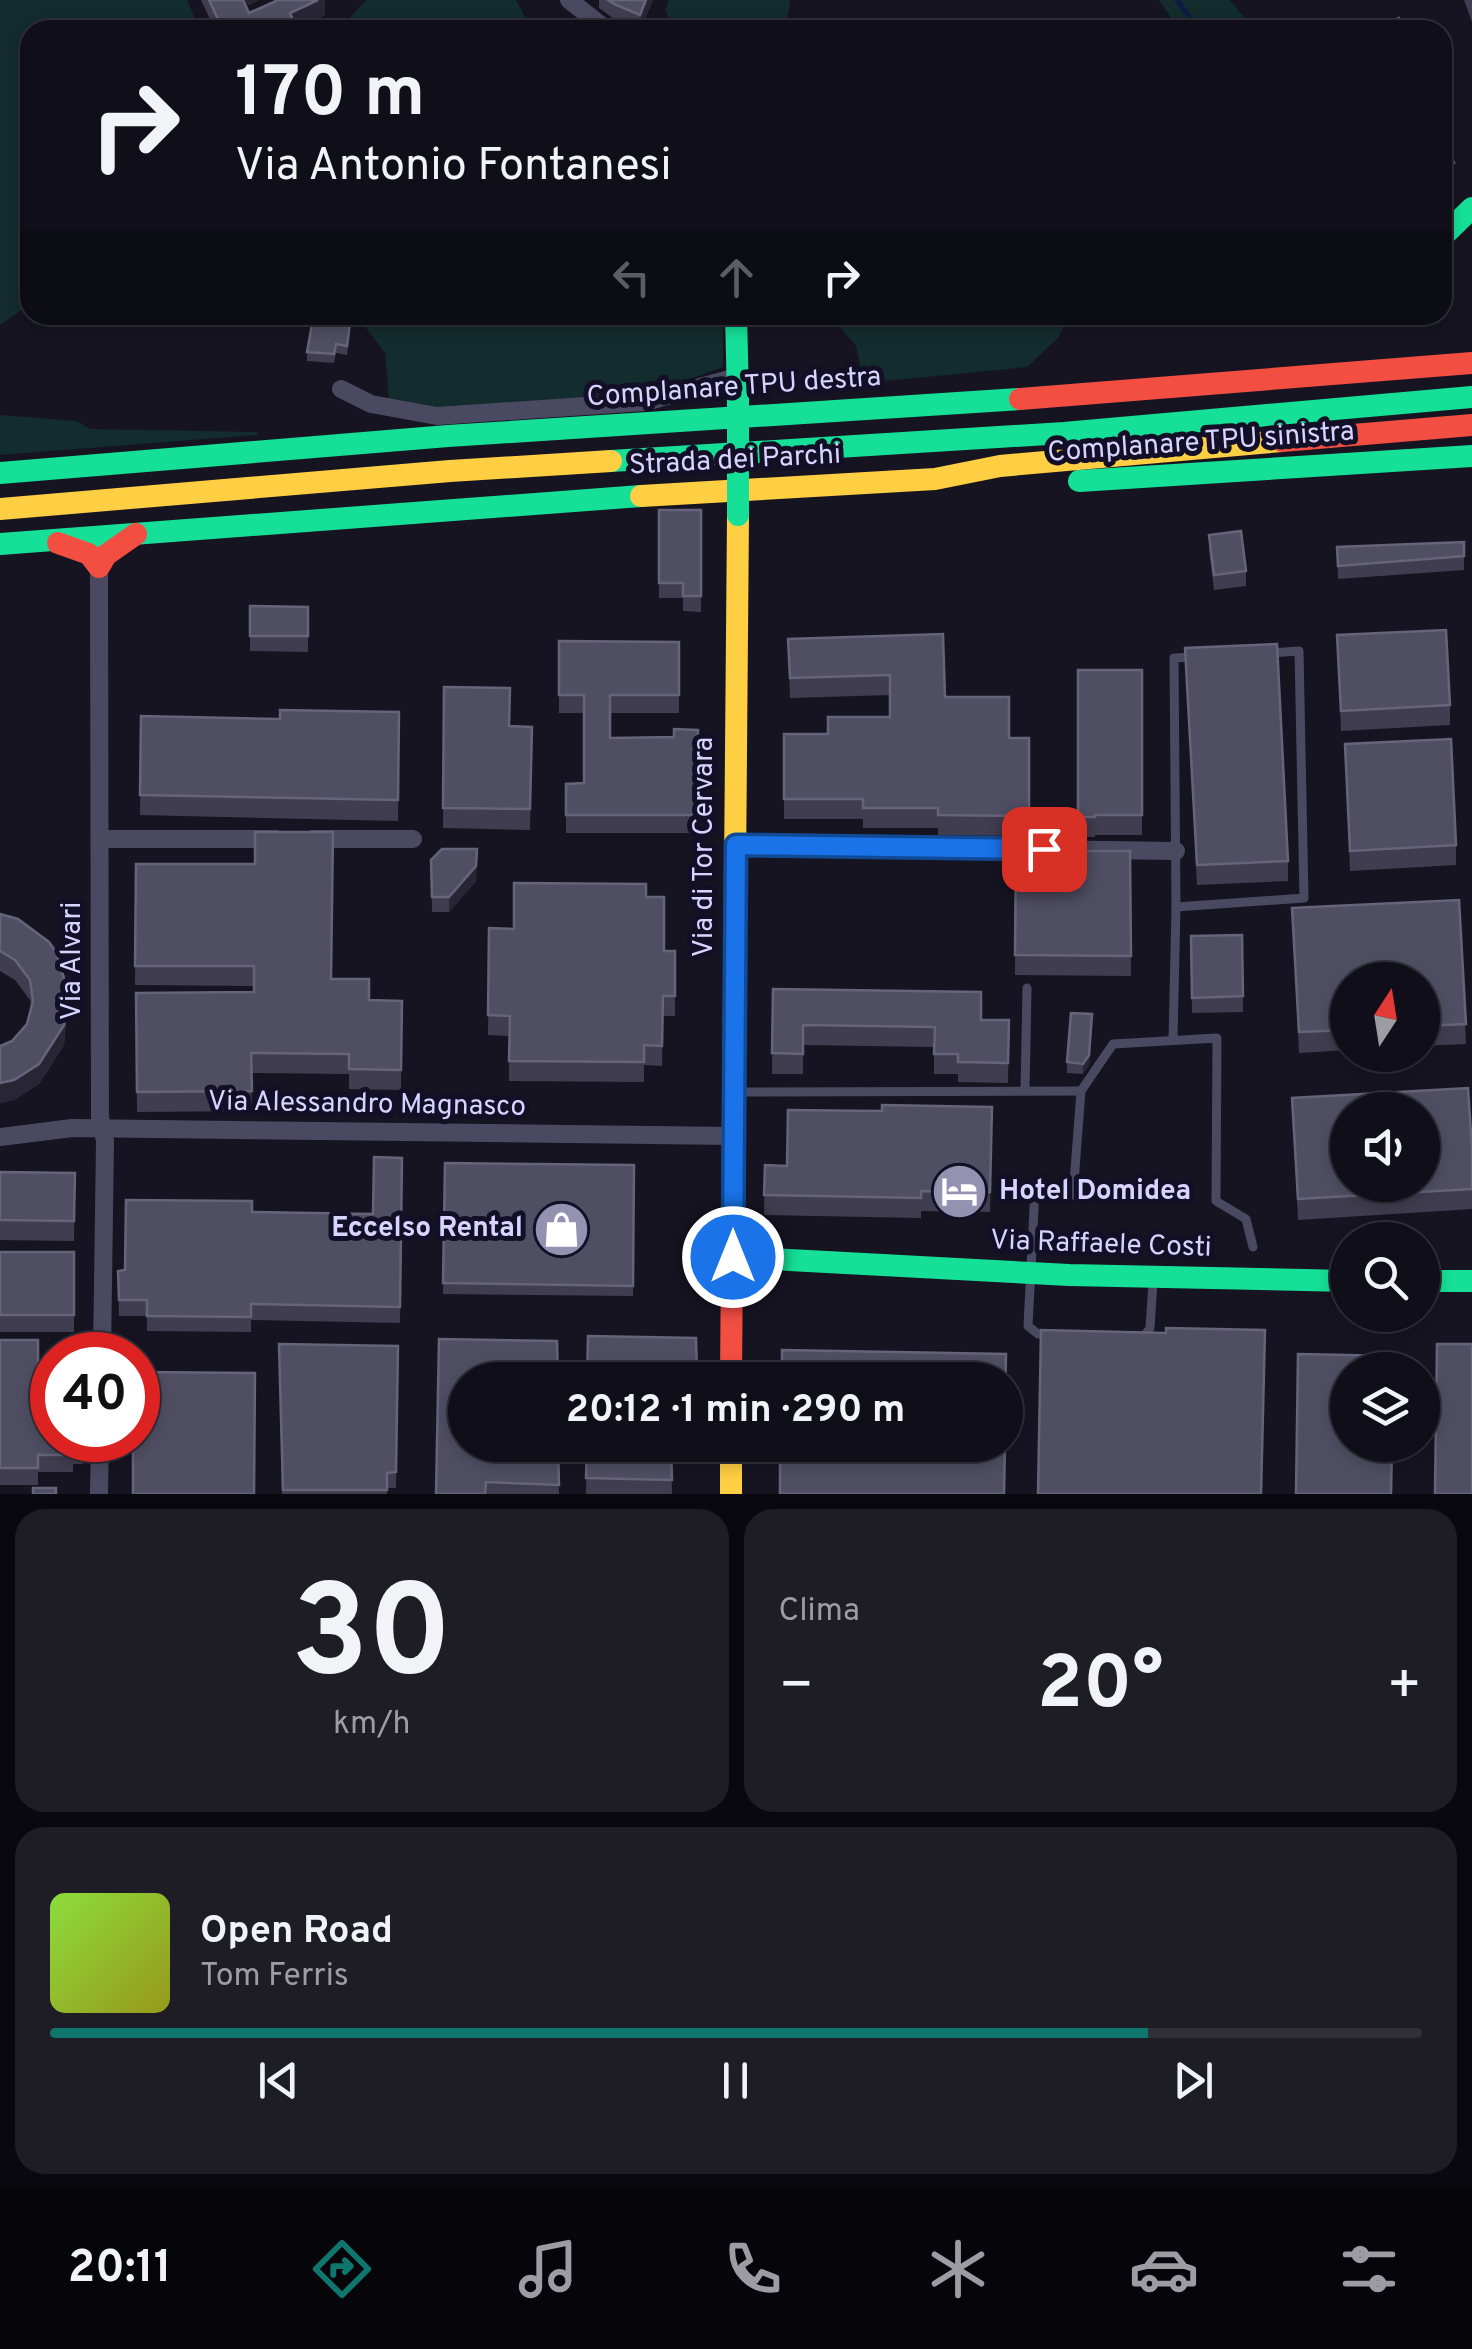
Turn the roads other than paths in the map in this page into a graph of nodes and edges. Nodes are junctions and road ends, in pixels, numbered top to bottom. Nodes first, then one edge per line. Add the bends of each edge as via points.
1 (569, 0) edge
2 (594, 20) edge
3 (1472, 208) edge
4 (1452, 227) edge
5 (736, 325) edge
6 (1472, 363) edge
7 (738, 387) junction
8 (342, 389) dead end
9 (1472, 397) edge
10 (1472, 425) edge
11 (1472, 456) edge
12 (0, 473) edge
13 (934, 479) junction
14 (0, 509) edge
15 (136, 534) junction
16 (49, 541) junction
17 (0, 544) edge
18 (99, 566) junction
19 (1263, 653) edge
20 (1210, 656) edge
21 (102, 839) junction
22 (413, 839) dead end
23 (736, 845) junction
24 (1176, 851) junction
25 (1176, 907) junction
26 (1027, 988) dead end
27 (1174, 1040) junction
28 (1024, 1091) junction
29 (1081, 1091) junction
30 (733, 1092) junction
31 (103, 1130) junction
32 (733, 1136) junction
33 (0, 1137) edge
34 (1254, 1247) dead end
35 (733, 1257) junction
36 (1030, 1273) junction
37 (1153, 1277) junction
38 (1330, 1281) edge
39 (1440, 1281) edge
40 (1472, 1281) edge
41 (102, 1332) edge
42 (1072, 1336) edge
43 (1123, 1338) edge
44 (732, 1362) edge
45 (100, 1462) edge
46 (731, 1462) edge
47 (99, 1494) edge
48 (731, 1494) edge

1 - 2 street
3 - 4 main road
5 - 7 main road, Via di Tor Cervara
6 - 12 main road, Complanare TPU destra
7 - 8 street via 645,402 438,416 372,404
7 - 23 main road, Via di Tor Cervara, bridge
9 - 14 main road, Strada dei Parchi
10 - 13 main road, Strada dei Parchi via 1000,466
11 - 13 main road, Complanare TPU sinistra via 1002,486
13 - 15 main road, Strada dei Parchi
15 - 16 main road, Strada dei Parchi
15 - 18 main road
16 - 17 main road, Strada dei Parchi
16 - 18 main road via 73,546
18 - 21 street, Via Alvari
19 - 25 lane via 1299,651 1304,898
20 - 24 lane via 1174,658
21 - 22 street
21 - 31 street, Via Alvari
23 - 24 street
23 - 30 main road, Via di Tor Cervara
24 - 25 lane
25 - 27 lane
26 - 28 lane
27 - 29 lane via 1113,1044
27 - 34 lane via 1216,1038 1216,1201 1246,1219
28 - 29 lane
28 - 30 lane
29 - 36 lane via 1073,1194 1035,1188
30 - 32 main road, Via di Tor Cervara
31 - 32 street, Via Alessandro Magnasco
31 - 33 street, Via Alessandro Magnasco
31 - 41 street, Via Alvari
32 - 35 main road, Via di Tor Cervara
35 - 36 main road, Via Raffaele Costi
35 - 44 main road, Via di Tor Cervara
36 - 37 main road, Via Raffaele Costi
36 - 42 lane via 1028,1326
37 - 38 main road, Via Raffaele Costi
37 - 43 lane via 1146,1337
39 - 40 main road
45 - 47 street
46 - 48 main road

